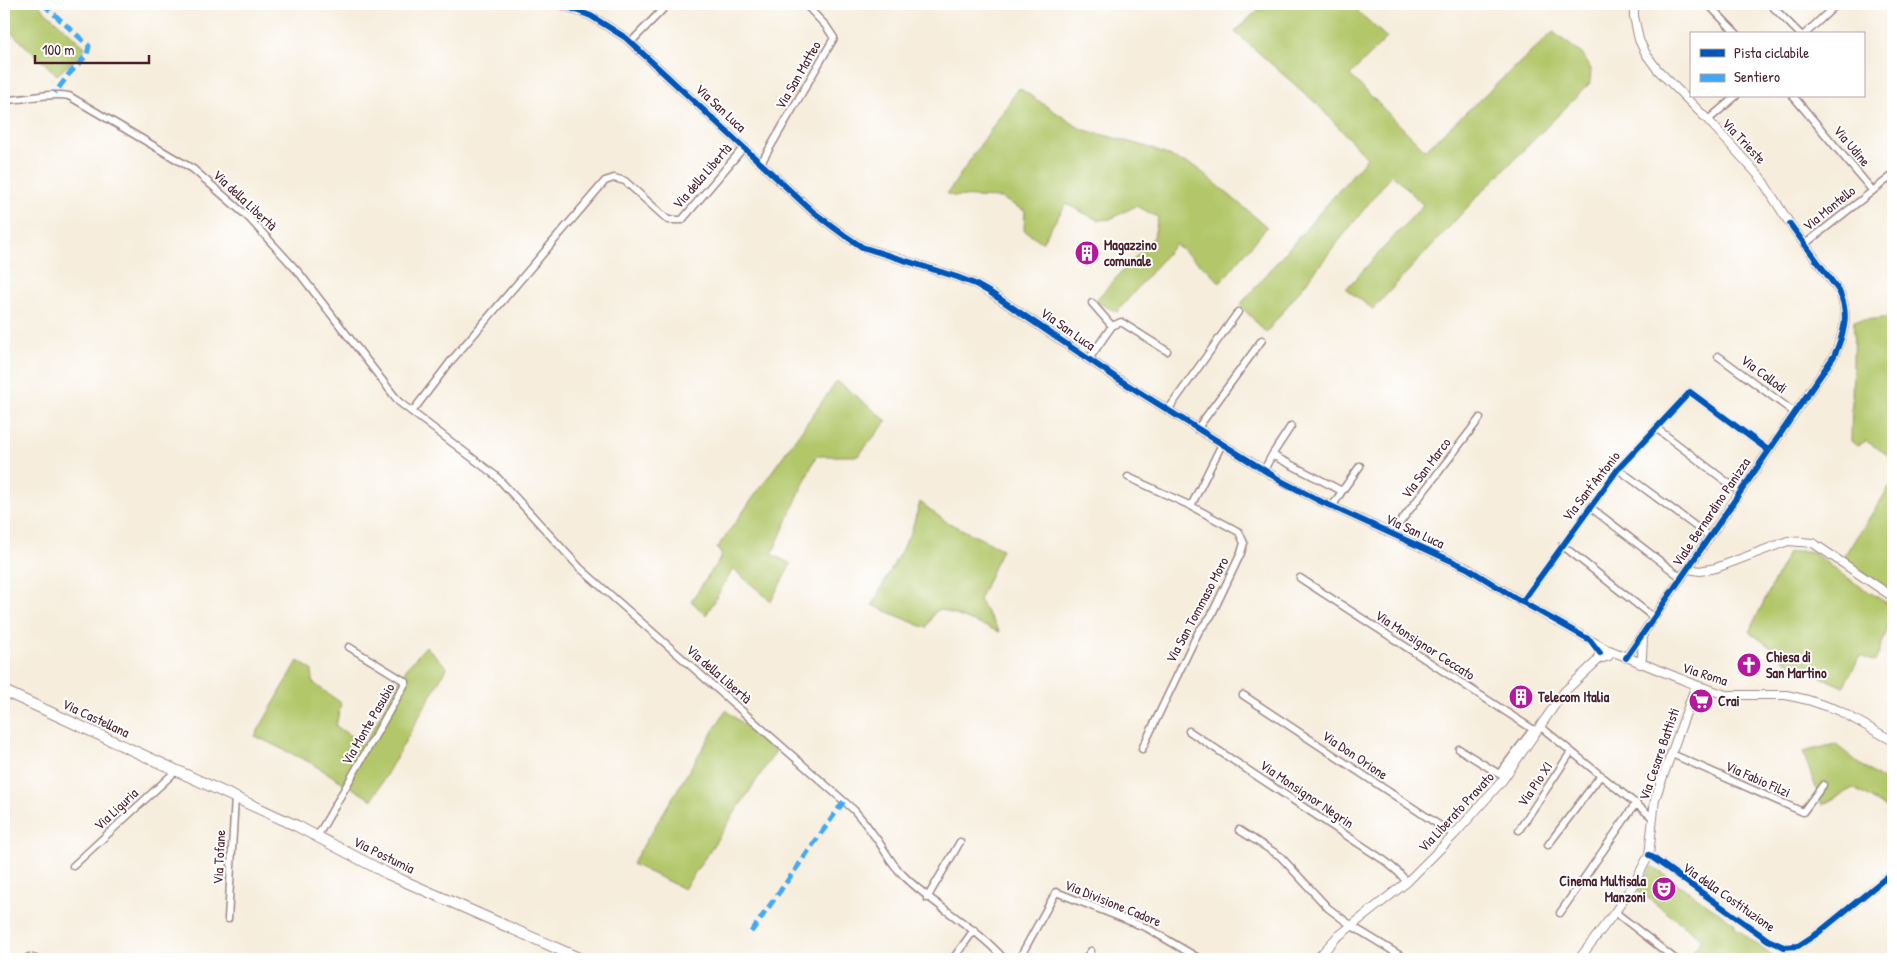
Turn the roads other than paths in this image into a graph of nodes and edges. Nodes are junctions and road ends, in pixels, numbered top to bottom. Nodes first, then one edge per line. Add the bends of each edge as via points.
1 (560, 4) edge
2 (668, 4) edge
3 (805, 4) edge
4 (1634, 4) edge
5 (1708, 4) edge
6 (1770, 4) edge
7 (1837, 4) edge
8 (1735, 32) edge
9 (1798, 32) edge
10 (1807, 32) edge
11 (631, 42) junction
12 (1734, 98) edge
13 (1795, 98) edge
14 (4, 100) edge
15 (1708, 120) junction
16 (744, 146) junction
17 (761, 163) junction
18 (1893, 175) edge
19 (1872, 190) junction
20 (1790, 224) joint
21 (1805, 244) junction
22 (1092, 303) dead end
23 (1238, 312) dead end
24 (1112, 326) junction
25 (1262, 340) dead end
26 (1167, 351) dead end
27 (1718, 356) dead end
28 (1089, 359) junction
29 (1168, 410) junction
30 (412, 412) junction
31 (1795, 413) junction
32 (1480, 418) dead end
33 (1291, 426) dead end
34 (1656, 428) junction
35 (1197, 429) junction
36 (1222, 444) junction
37 (1768, 450) junction
38 (1272, 455) junction
39 (1360, 466) dead end
40 (1618, 469) junction
41 (1264, 470) junction
42 (1128, 478) dead end
43 (1342, 491) junction
44 (1740, 492) junction
45 (1191, 506) junction
46 (1332, 507) junction
47 (1590, 507) junction
48 (1392, 533) junction
49 (1710, 537) junction
50 (1562, 545) junction
51 (1689, 569) junction
52 (1300, 578) dead end
53 (1682, 578) junction
54 (1893, 596) edge
55 (1522, 602) junction
56 (1653, 617) junction
57 (1644, 632) junction
58 (349, 647) dead end
59 (1605, 654) junction
60 (1624, 658) junction
61 (1640, 664) junction
62 (1696, 685) junction
63 (4, 691) edge
64 (1243, 695) dead end
65 (1537, 730) junction
66 (1189, 731) dead end
67 (1893, 741) edge
68 (1142, 749) dead end
69 (1459, 749) dead end
70 (1571, 752) junction
71 (1672, 754) junction
72 (177, 770) junction
73 (1601, 774) junction
74 (1823, 785) dead end
75 (235, 797) junction
76 (1636, 804) junction
77 (1652, 817) junction
78 (1238, 830) dead end
79 (1519, 830) dead end
80 (1454, 835) junction
81 (317, 837) junction
82 (960, 842) dead end
83 (1548, 845) dead end
84 (1649, 855) junction
85 (73, 866) dead end
86 (1893, 872) edge
87 (1407, 882) junction
88 (927, 898) junction
89 (1615, 912) junction
90 (1560, 913) dead end
91 (228, 919) dead end
92 (1352, 926) junction
93 (974, 930) junction
94 (1091, 951) dead end
95 (1581, 958) edge
96 (27, 959) edge
97 (36, 959) edge
98 (581, 959) edge
99 (953, 959) edge
100 (1004, 959) edge
101 (1019, 959) edge
102 (1084, 959) edge
103 (1200, 959) edge
104 (1317, 959) edge
105 (1406, 959) edge
106 (1675, 959) edge

1 - 11 street, Via San Luca via 591,16
2 - 11 street
3 - 17 street, Via San Matteo via 834,38
4 - 15 street, Via Trieste via 1636,28 1646,54
5 - 8 street
6 - 9 street
7 - 10 street
11 - 16 street, Via San Luca
12 - 15 street
13 - 19 street, Via Udine
14 - 30 street, Via della Libertà via 40,98 55,93 69,96 194,169 248,217 300,274 399,402
15 - 20 street, Via Trieste via 1760,177
16 - 17 street, Via San Luca
16 - 30 street, Via della Libertà via 682,220 668,220 626,181 614,178 605,181 451,361
17 - 28 street, Via San Luca via 813,212 862,247 974,284
18 - 19 street, Via Montello
19 - 21 street, Via Montello
20 - 21 street, Viale Bernardino Panizza
21 - 31 street, Viale Bernardino Panizza via 1839,291 1844,302 1845,319 1834,356
22 - 24 street
23 - 29 street
24 - 26 street via 1121,322
24 - 28 street
25 - 35 street
27 - 31 street, Via Collodi
28 - 29 street, Via San Luca
29 - 35 street, Via San Luca
30 - 88 street, Via della Libertà via 496,476 580,568 854,810 901,874
31 - 37 street, Viale Bernardino Panizza
32 - 48 street, Via San Marco
33 - 38 street
34 - 37 street, Via Sant'Antonio via 1690,392
34 - 40 street, Via Sant'Antonio
34 - 44 street
35 - 36 street, Via San Luca
36 - 41 street, Via San Luca
36 - 45 street
37 - 44 street, Viale Bernardino Panizza
38 - 41 street
38 - 43 street
39 - 43 street
40 - 47 street, Via Sant'Antonio
40 - 49 street
41 - 46 street, Via San Luca
42 - 45 street, Via San Tommaso Moro
43 - 46 street
44 - 49 street, Viale Bernardino Panizza
45 - 68 street, Via San Tommaso Moro via 1239,532 1244,543 1211,616 1191,646
46 - 48 street, Via San Luca
47 - 50 street, Via Sant'Antonio
47 - 53 street
48 - 55 street, Via San Luca via 1467,568
49 - 51 street, Viale Bernardino Panizza
50 - 55 street, Via Sant'Antonio
50 - 56 street
51 - 53 street, Viale Bernardino Panizza
51 - 54 street via 1716,568 1788,541 1813,543
52 - 65 street, Via Monsignor Ceccato
53 - 56 street, Viale Bernardino Panizza
55 - 59 street, Via San Luca via 1591,641
56 - 57 street, Viale Bernardino Panizza
57 - 60 street, Viale Bernardino Panizza
57 - 61 street, Viale Bernardino Panizza
58 - 81 street, Via Monte Pasubio via 406,682
59 - 60 street, Via Roma
59 - 65 street, Via Liberato Pravato via 1567,688
60 - 61 street, Via Roma
61 - 62 street, Via Roma
62 - 67 street, Via Roma via 1726,695 1786,695 1808,700 1838,710
62 - 71 street, Via Cesare Battisti
63 - 72 main road, Via Castellana
64 - 80 street, Via Don Orione
65 - 69 street via 1499,774
65 - 70 street, Via Monsignor Ceccato
65 - 80 street, Via Liberato Pravato via 1502,781
66 - 87 street, Via Monsignor Negrin via 1385,861
70 - 73 street, Via Monsignor Ceccato
70 - 79 street, Via Pio XI
71 - 74 street, Via Fabio Filzi via 1803,812
71 - 77 street, Via Cesare Battisti via 1655,799
72 - 75 main road, Via Postumia
72 - 85 street, Via Liguria
73 - 76 street, Via Monsignor Ceccato
73 - 83 street
75 - 81 main road, Via Postumia
75 - 91 street, Via Tofane
76 - 77 street, Via Monsignor Ceccato
76 - 90 street
77 - 84 street, Via Cesare Battisti
78 - 92 street via 1280,856 1328,908
80 - 87 street, Via Liberato Pravato
81 - 98 main road, Via Postumia via 388,874
82 - 88 street
84 - 86 street, Via della Costituzione via 1768,940 1784,947 1798,946 1818,933
84 - 89 street, Via Cesare Battisti
87 - 92 street, Via Liberato Pravato
88 - 93 street, Via della Libertà
89 - 95 street, Via Cesare Battisti
89 - 106 street
92 - 104 street, Via Liberato Pravato
92 - 105 street
93 - 99 street
93 - 100 street, Via della Libertà
94 - 102 street
96 - 97 street
101 - 103 street, Via Divisione Cadore via 1056,892 1147,928

